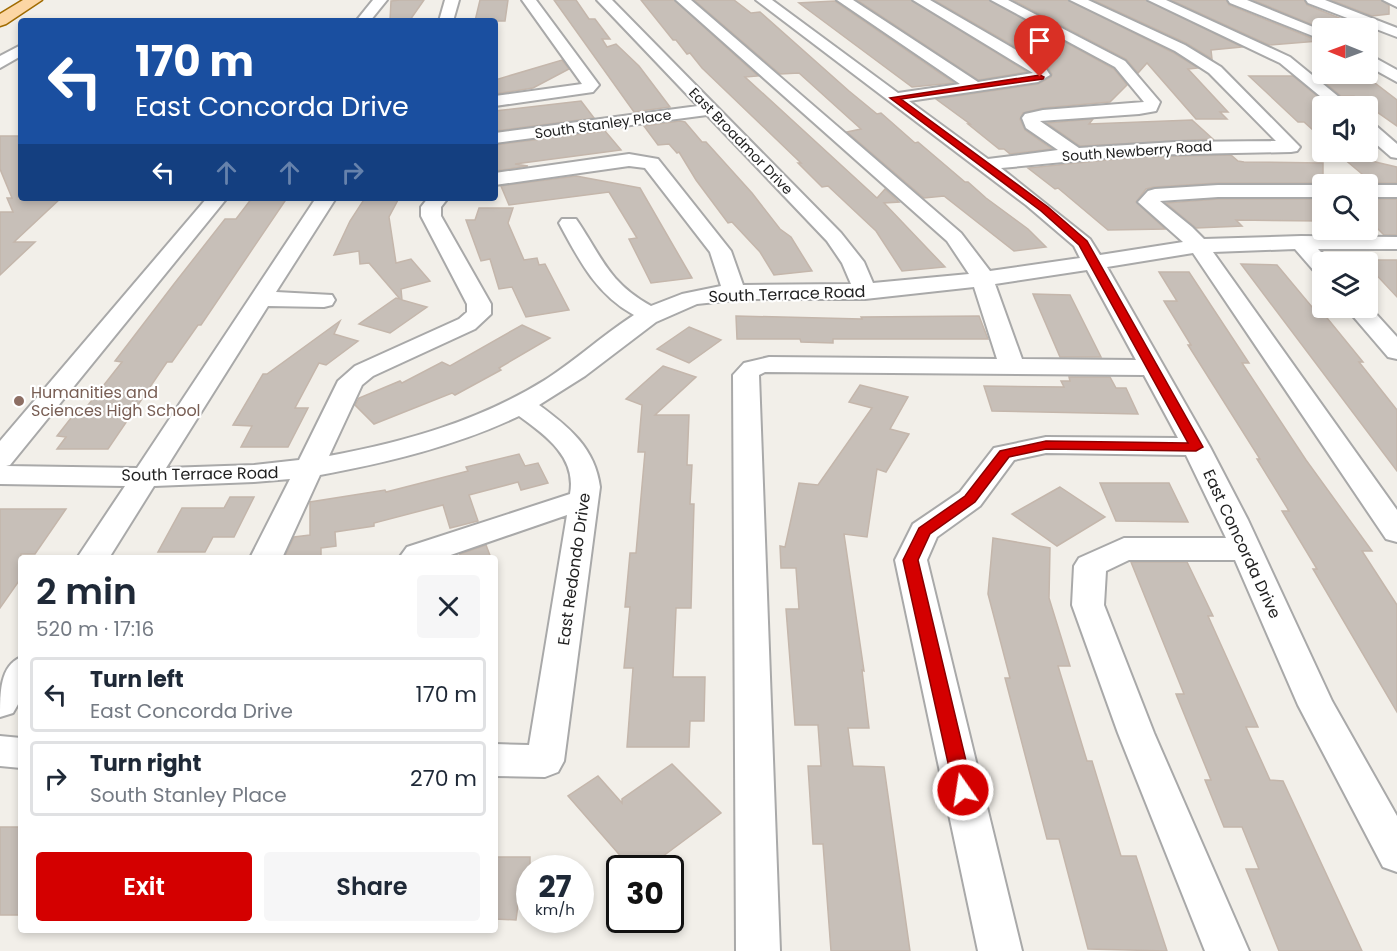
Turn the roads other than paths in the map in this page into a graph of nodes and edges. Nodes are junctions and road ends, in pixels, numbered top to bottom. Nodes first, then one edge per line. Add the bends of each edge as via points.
1 (9, 0) edge
2 (34, 0) edge
3 (380, 0) edge
4 (452, 0) edge
5 (529, 0) edge
6 (604, 0) edge
7 (683, 0) edge
8 (763, 0) edge
9 (844, 0) edge
10 (920, 0) edge
11 (998, 0) edge
12 (1077, 0) edge
13 (1155, 0) edge
14 (1235, 0) edge
15 (1313, 0) edge
16 (1389, 0) edge
17 (1397, 3) edge
18 (0, 5) edge
19 (365, 18) edge
20 (446, 18) edge
21 (0, 21) edge
22 (1312, 32) edge
23 (1397, 33) edge
24 (1378, 65) edge
25 (1397, 77) edge
26 (975, 87) junction
27 (1330, 96) edge
28 (894, 98) junction
29 (498, 101) edge
30 (710, 110) junction
31 (1378, 137) edge
32 (498, 138) edge
33 (1397, 153) edge
34 (1076, 154) junction
35 (984, 165) junction
36 (498, 180) edge
37 (1312, 190) edge
38 (1378, 191) edge
39 (1397, 191) edge
40 (215, 201) edge
41 (324, 201) edge
42 (436, 201) edge
43 (569, 224) dead end
44 (1301, 242) junction
45 (1397, 243) edge
46 (1198, 246) junction
47 (1312, 254) edge
48 (1095, 262) junction
49 (984, 279) junction
50 (734, 292) junction
51 (865, 292) junction
52 (260, 299) junction
53 (324, 300) dead end
54 (651, 315) junction
55 (1367, 318) edge
56 (1397, 352) edge
57 (1012, 366) junction
58 (1154, 368) junction
59 (521, 405) junction
60 (1196, 447) junction
61 (0, 459) edge
62 (308, 469) junction
63 (0, 475) edge
64 (146, 477) junction
65 (585, 499) junction
66 (1397, 532) edge
67 (1245, 549) junction
68 (95, 555) edge
69 (267, 555) edge
70 (418, 555) edge
71 (18, 675) edge
72 (0, 703) edge
73 (0, 751) edge
74 (18, 753) edge
75 (498, 760) edge
76 (1397, 854) edge
77 (758, 951) edge
78 (1000, 951) edge
79 (1227, 951) edge

1 - 18 main road
2 - 21 main road
3 - 19 street
4 - 20 street
5 - 29 street via 591,85 579,91
6 - 30 street, East Broadmor Drive
7 - 49 street via 954,237
8 - 28 street, East Concorda Drive
9 - 26 street
10 - 26 street via 1039,69 1042,75
11 - 34 street via 1120,64 1152,102 1146,108 1030,118 1032,124
12 - 34 street, South Newberry Road via 1180,48 1215,70 1291,147 1212,146
13 - 27 street via 1285,60
14 - 22 street
15 - 23 street
16 - 17 street
24 - 25 street
26 - 28 street
28 - 35 street, East Concorda Drive
30 - 32 street, South Stanley Place
30 - 51 street, East Broadmor Drive via 841,245
31 - 33 street
34 - 35 street, South Newberry Road
35 - 48 street, East Concorda Drive via 1070,230
36 - 50 street via 629,160 651,163 720,251
37 - 46 street via 1155,195 1148,202
38 - 39 street
40 - 61 street
41 - 52 street
42 - 62 street via 431,216 479,304 479,315 351,381
43 - 54 street via 609,289
44 - 45 street, South Terrace Road
44 - 46 street, South Terrace Road
44 - 47 street
46 - 48 street, South Terrace Road
46 - 66 street
48 - 49 street, South Terrace Road
48 - 58 street, East Concorda Drive
49 - 51 street, South Terrace Road
49 - 57 street
50 - 51 street, South Terrace Road
50 - 54 street, South Terrace Road via 687,299
52 - 53 street
52 - 64 street
54 - 59 street, South Terrace Road via 564,379
55 - 56 street
57 - 58 street
57 - 77 street via 769,364 754,367 746,375
58 - 60 street, East Concorda Drive
59 - 62 street, South Terrace Road via 420,445
59 - 65 street, East Redondo Drive via 558,431 576,451 586,476
60 - 67 street, East Concorda Drive
60 - 78 street via 1046,445 1004,454 970,499 924,531 911,560
62 - 64 street, South Terrace Road via 241,476
62 - 69 street
63 - 64 street, South Terrace Road
64 - 68 street
65 - 70 street
65 - 75 street, East Redondo Drive via 545,761
67 - 76 street, East Concorda Drive via 1316,705
67 - 79 street via 1124,549 1090,566 1088,605 1136,733
71 - 72 street
73 - 74 street

